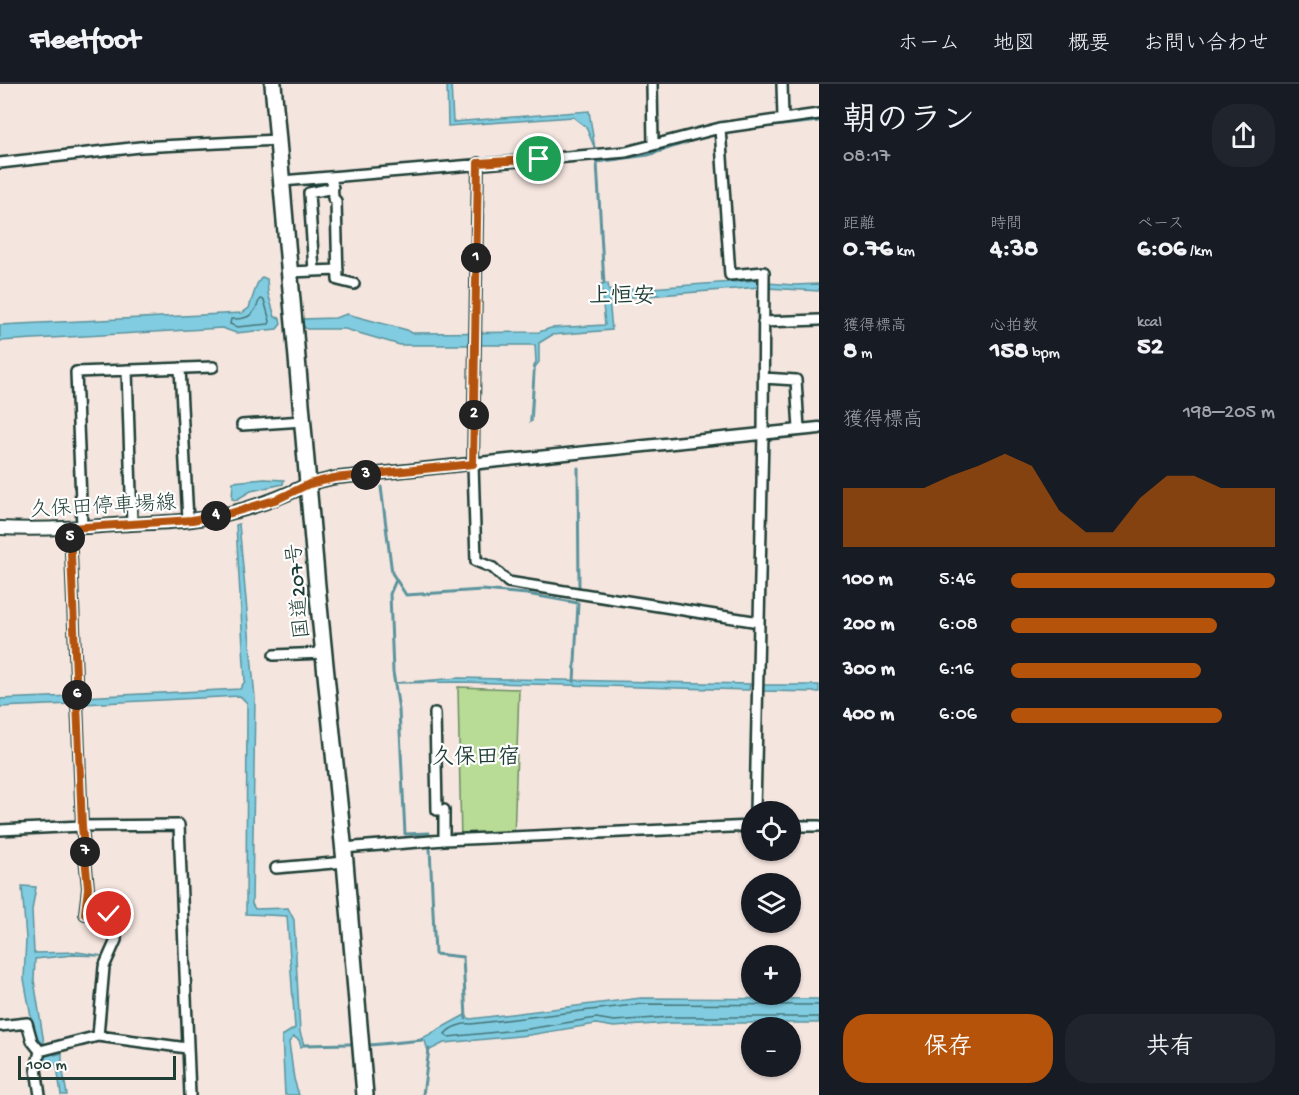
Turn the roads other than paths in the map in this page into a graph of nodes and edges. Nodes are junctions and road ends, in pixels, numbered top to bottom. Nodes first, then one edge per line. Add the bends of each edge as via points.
1 (273, 84) edge
2 (652, 84) edge
3 (782, 84) edge
4 (819, 114) edge
5 (783, 118) junction
6 (720, 128) junction
7 (278, 140) junction
8 (653, 145) junction
9 (0, 163) edge
10 (478, 163) junction
11 (332, 177) junction
12 (282, 181) junction
13 (333, 188) junction
14 (338, 270) junction
15 (314, 271) junction
16 (290, 272) junction
17 (354, 284) dead end
18 (819, 320) edge
19 (763, 322) junction
20 (213, 367) dead end
21 (180, 368) junction
22 (127, 370) junction
23 (763, 378) junction
24 (303, 421) junction
25 (242, 425) dead end
26 (819, 428) edge
27 (799, 429) junction
28 (763, 434) junction
29 (473, 464) junction
30 (309, 484) junction
31 (188, 520) junction
32 (132, 524) junction
33 (0, 528) edge
34 (76, 528) junction
35 (759, 622) junction
36 (324, 653) junction
37 (274, 656) dead end
38 (435, 713) dead end
39 (755, 801) edge
40 (82, 826) junction
41 (741, 826) edge
42 (801, 826) edge
43 (819, 826) edge
44 (0, 830) edge
45 (444, 840) junction
46 (344, 855) junction
47 (276, 868) dead end
48 (0, 1026) edge
49 (98, 1036) junction
50 (187, 1048) junction
51 (40, 1051) junction
52 (40, 1095) edge
53 (189, 1095) edge
54 (365, 1095) edge

1 - 7 highway, 国道207号
2 - 8 street
3 - 5 street
4 - 5 street
5 - 6 street
6 - 8 street
6 - 19 street via 730,275 764,272
7 - 9 street via 140,147
7 - 12 highway, 国道207号
8 - 10 street via 626,152
10 - 11 street
10 - 29 street
11 - 12 street
11 - 13 street
12 - 16 highway, 国道207号
13 - 14 street
13 - 15 street via 309,193
14 - 15 street
14 - 17 street via 338,280
15 - 16 street
16 - 24 highway, 国道207号
18 - 19 street
19 - 23 street
20 - 21 street
21 - 22 street
21 - 31 street
22 - 32 street
22 - 34 street via 76,372
23 - 27 street via 796,380
23 - 28 street
24 - 25 street
24 - 30 highway, 国道207号
26 - 27 street
27 - 28 street
28 - 29 street
28 - 35 street
29 - 30 street
29 - 35 street via 476,561 493,568 508,582
30 - 31 main road, 久保田停車場線 via 259,505
30 - 36 highway, 国道207号
31 - 32 main road, 久保田停車場線
32 - 34 main road, 久保田停車場線
33 - 34 main road, 久保田停車場線
34 - 40 street
35 - 39 street
36 - 37 street
36 - 46 highway, 国道207号
38 - 45 street via 437,810 444,810
40 - 44 street
40 - 49 street via 88,888 85,914 109,914 117,919 116,940 104,967
40 - 50 street via 179,825
41 - 45 street
42 - 43 street
45 - 46 street
46 - 47 street
46 - 54 highway, 国道207号
48 - 51 street via 27,1023 32,1041
49 - 50 street
49 - 51 street
50 - 53 street
51 - 52 street via 36,1069

